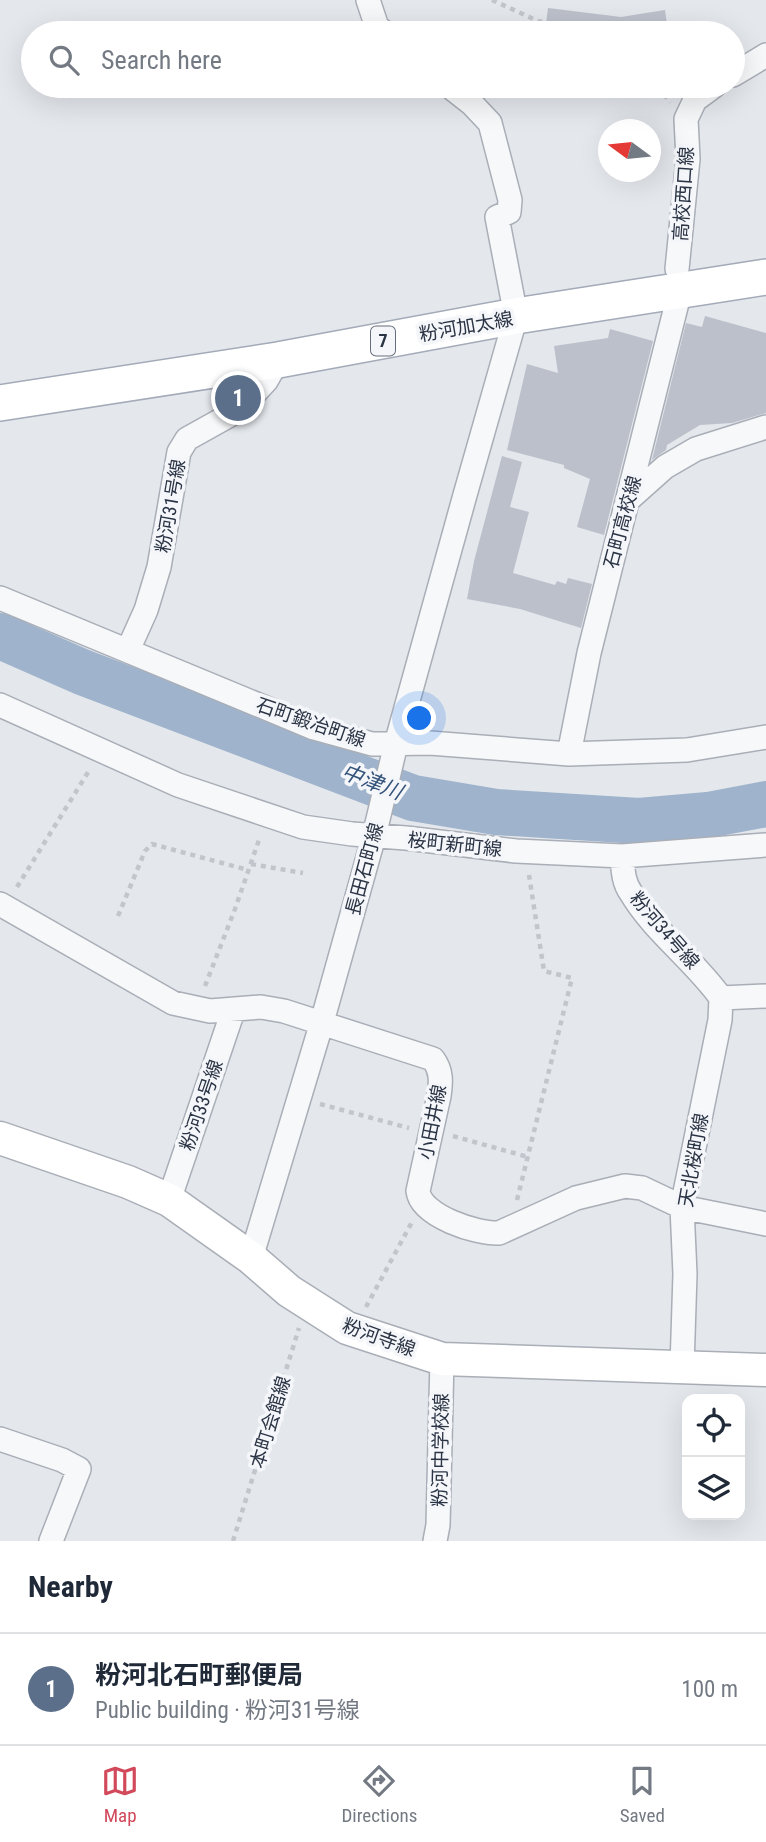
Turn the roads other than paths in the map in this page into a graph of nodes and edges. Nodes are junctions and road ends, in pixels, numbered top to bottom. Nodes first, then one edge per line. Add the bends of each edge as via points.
1 (368, 0) edge
2 (375, 21) edge
3 (766, 55) edge
4 (745, 68) edge
5 (464, 98) edge
6 (698, 98) edge
7 (766, 277) edge
8 (678, 280) junction
9 (516, 316) junction
10 (278, 360) junction
11 (0, 403) edge
12 (766, 427) edge
13 (628, 500) junction
14 (0, 598) edge
15 (128, 650) junction
16 (0, 705) edge
17 (766, 737) edge
18 (395, 752) junction
19 (569, 754) junction
20 (376, 825) junction
21 (766, 845) edge
22 (622, 856) junction
23 (1, 904) edge
24 (766, 996) edge
25 (721, 998) junction
26 (233, 1011) junction
27 (322, 1022) junction
28 (0, 1138) edge
29 (169, 1200) junction
30 (682, 1207) junction
31 (766, 1224) edge
32 (251, 1258) junction
33 (442, 1359) junction
34 (682, 1367) junction
35 (766, 1370) edge
36 (0, 1439) edge
37 (51, 1541) edge
38 (435, 1541) edge

1 - 2 street
3 - 4 street
5 - 9 street via 490,123 510,200 509,212 497,217
6 - 8 street, 高校西口線 via 686,119 688,159
7 - 8 main road, 粉河加太線 / 7
8 - 9 main road, 粉河加太線 / 7
8 - 13 street, 石町高校線
9 - 10 main road, 粉河加太線 / 7
9 - 18 street, 長田石町線
10 - 11 main road, 粉河加太線 / 7
10 - 15 street, 粉河31号線 via 239,410 187,439 179,452 159,567
12 - 13 street via 696,449 665,467
13 - 19 street, 石町高校線
14 - 15 street, 石町鍛冶町線
15 - 18 street, 石町鍛冶町線 via 314,728
16 - 20 street, 桜町新町線 via 178,785 267,816 303,827
17 - 19 street, 石町鍛冶町線 via 687,750
18 - 19 street, 石町鍛冶町線 via 430,743
18 - 20 street, 長田石町線
20 - 22 street, 桜町新町線 via 525,851
20 - 27 street, 長田石町線
21 - 22 street, 桜町新町線
22 - 25 street, 粉河34号線 via 622,873 630,893
23 - 26 street, 小田井線 via 173,1003
24 - 25 street
25 - 30 street, 天北桜町線
26 - 27 street, 小田井線 via 261,1007
26 - 29 street, 粉河33号線
27 - 30 street, 小田井線 via 433,1059 439,1067 441,1080 418,1191 422,1203 462,1227 499,1233 576,1198 625,1186 642,1188
27 - 32 street, 長田石町線
28 - 29 main road, 粉河寺線 via 128,1181
29 - 32 main road, 粉河寺線
30 - 31 street
30 - 34 street, 天北桜町線
32 - 33 main road, 粉河寺線 via 289,1291 354,1331
33 - 34 main road, 粉河寺線
33 - 38 street, 粉河中学校線
34 - 35 main road, 粉河寺線
36 - 37 street via 79,1469

